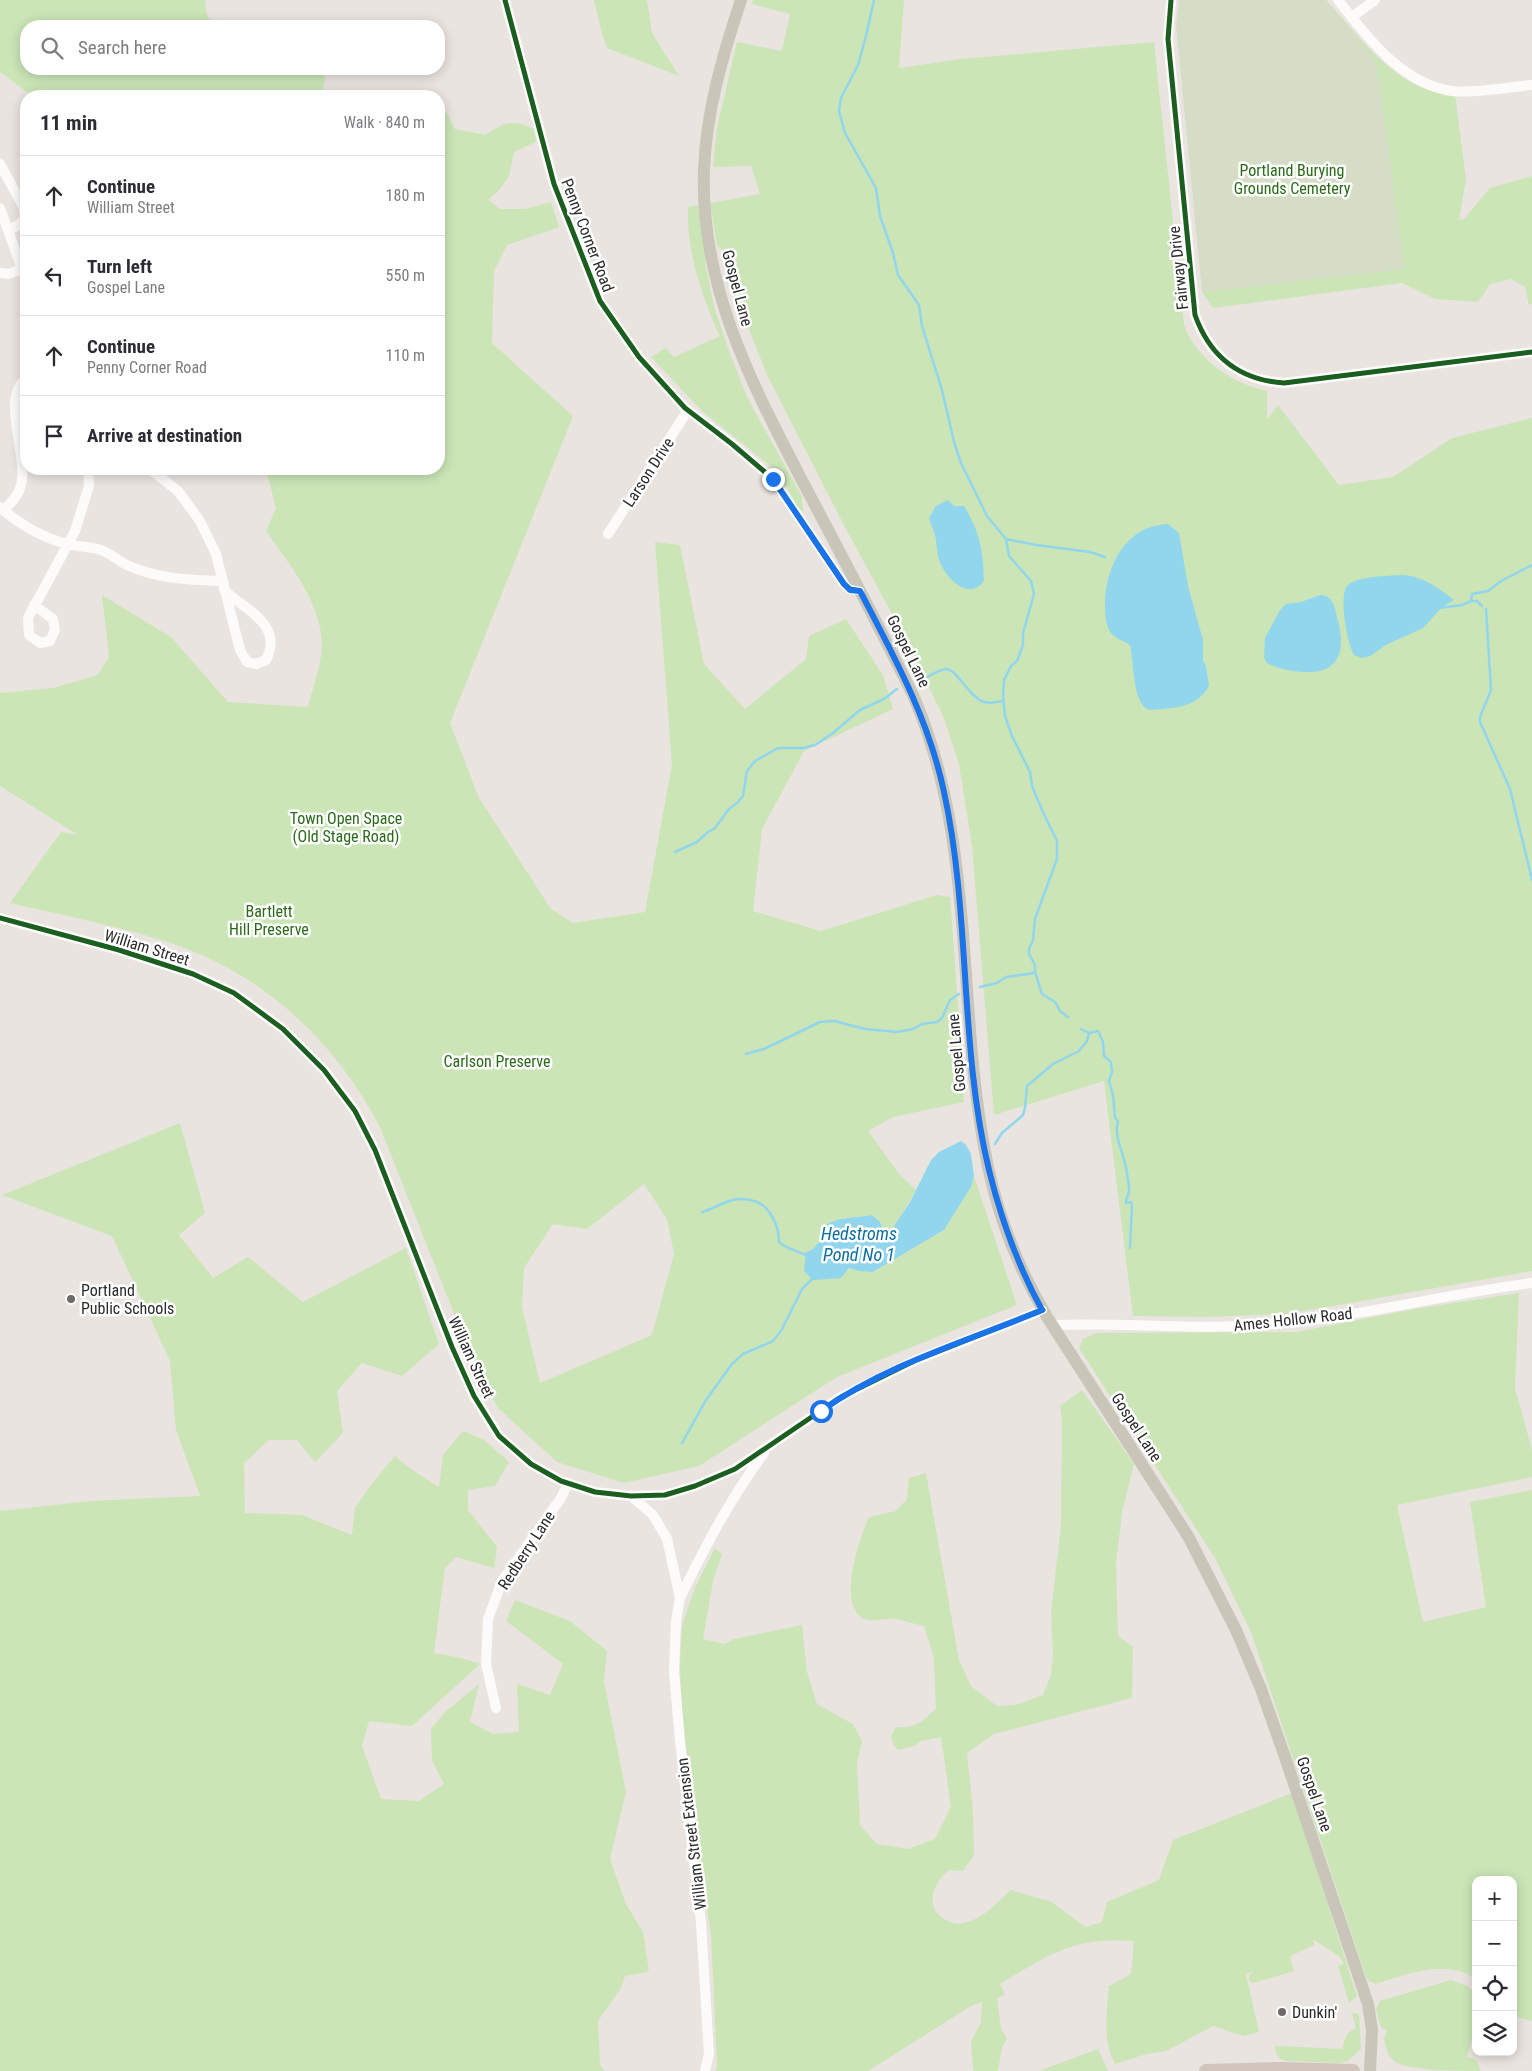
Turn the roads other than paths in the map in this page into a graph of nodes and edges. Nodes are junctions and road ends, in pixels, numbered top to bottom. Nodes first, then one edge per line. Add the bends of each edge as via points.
1 (505, 0) edge
2 (741, 0) edge
3 (1171, 0) edge
4 (1338, 0) edge
5 (1375, 0) edge
6 (1352, 17) junction
7 (1532, 85) edge
8 (0, 164) edge
9 (20, 201) edge
10 (0, 208) edge
11 (20, 224) edge
12 (9, 230) junction
13 (20, 258) edge
14 (20, 270) edge
15 (0, 273) edge
16 (1532, 352) edge
17 (20, 383) edge
18 (688, 410) junction
19 (20, 453) edge
20 (22, 475) edge
21 (88, 475) edge
22 (158, 475) edge
23 (2, 509) edge
24 (608, 534) dead end
25 (67, 544) junction
26 (223, 585) junction
27 (860, 591) junction
28 (34, 605) dead end
29 (0, 918) edge
30 (1532, 1283) edge
31 (1042, 1310) junction
32 (1052, 1325) junction
33 (767, 1448) junction
34 (568, 1483) junction
35 (631, 1496) junction
36 (680, 1598) junction
37 (496, 1708) dead end
38 (705, 2071) edge
39 (1206, 2071) edge
40 (1352, 2071) edge
41 (1370, 2071) edge

1 - 18 street, Penny Corner Road via 554,184 600,302 639,357
2 - 27 main road, Gospel Lane via 720,70 704,169 707,228 717,284 754,387
3 - 16 street, Fairway Drive via 1168,39 1195,315 1203,334 1223,360 1258,380 1284,383
4 - 6 street
5 - 6 street
6 - 7 street via 1398,67 1422,82 1452,91
8 - 9 street
10 - 12 street
11 - 12 street
12 - 13 street
14 - 15 street
17 - 19 street via 15,405
18 - 24 street, Larson Drive
18 - 27 street, Penny Corner Road via 773,479 844,584 850,590
20 - 23 street via 18,495
21 - 25 street via 89,486 82,509
22 - 26 street via 178,491 200,521 216,554
23 - 25 street via 38,533
25 - 26 street via 100,550 128,565 162,576
25 - 28 street
26 - 26 street via 240,650 247,662 256,664 266,660 271,651 271,637 259,615 235,600
27 - 31 main road, Gospel Lane via 913,695 938,765 950,818 976,1091 988,1168 1012,1246
29 - 34 street, William Street via 193,974 234,993 283,1029 324,1070 355,1111 375,1150 452,1347 474,1396 499,1436 531,1464
30 - 32 street, Ames Hollow Road via 1326,1319 1271,1325
31 - 32 main road, Gospel Lane
31 - 33 street, William Street via 914,1361 840,1397
32 - 41 main road, Gospel Lane via 1188,1536 1236,1630 1285,1757 1368,2004 1372,2030
33 - 35 street, William Street via 735,1469 695,1486 665,1494
33 - 36 street, William Street Extension via 714,1530
34 - 35 street, William Street via 595,1492
34 - 37 street, Redberry Lane via 502,1582 488,1619 486,1664
35 - 36 street, William Street Extension via 652,1515 667,1539
36 - 38 street, William Street Extension via 674,1672 701,1923 709,2054
39 - 40 highway via 1282,2068

